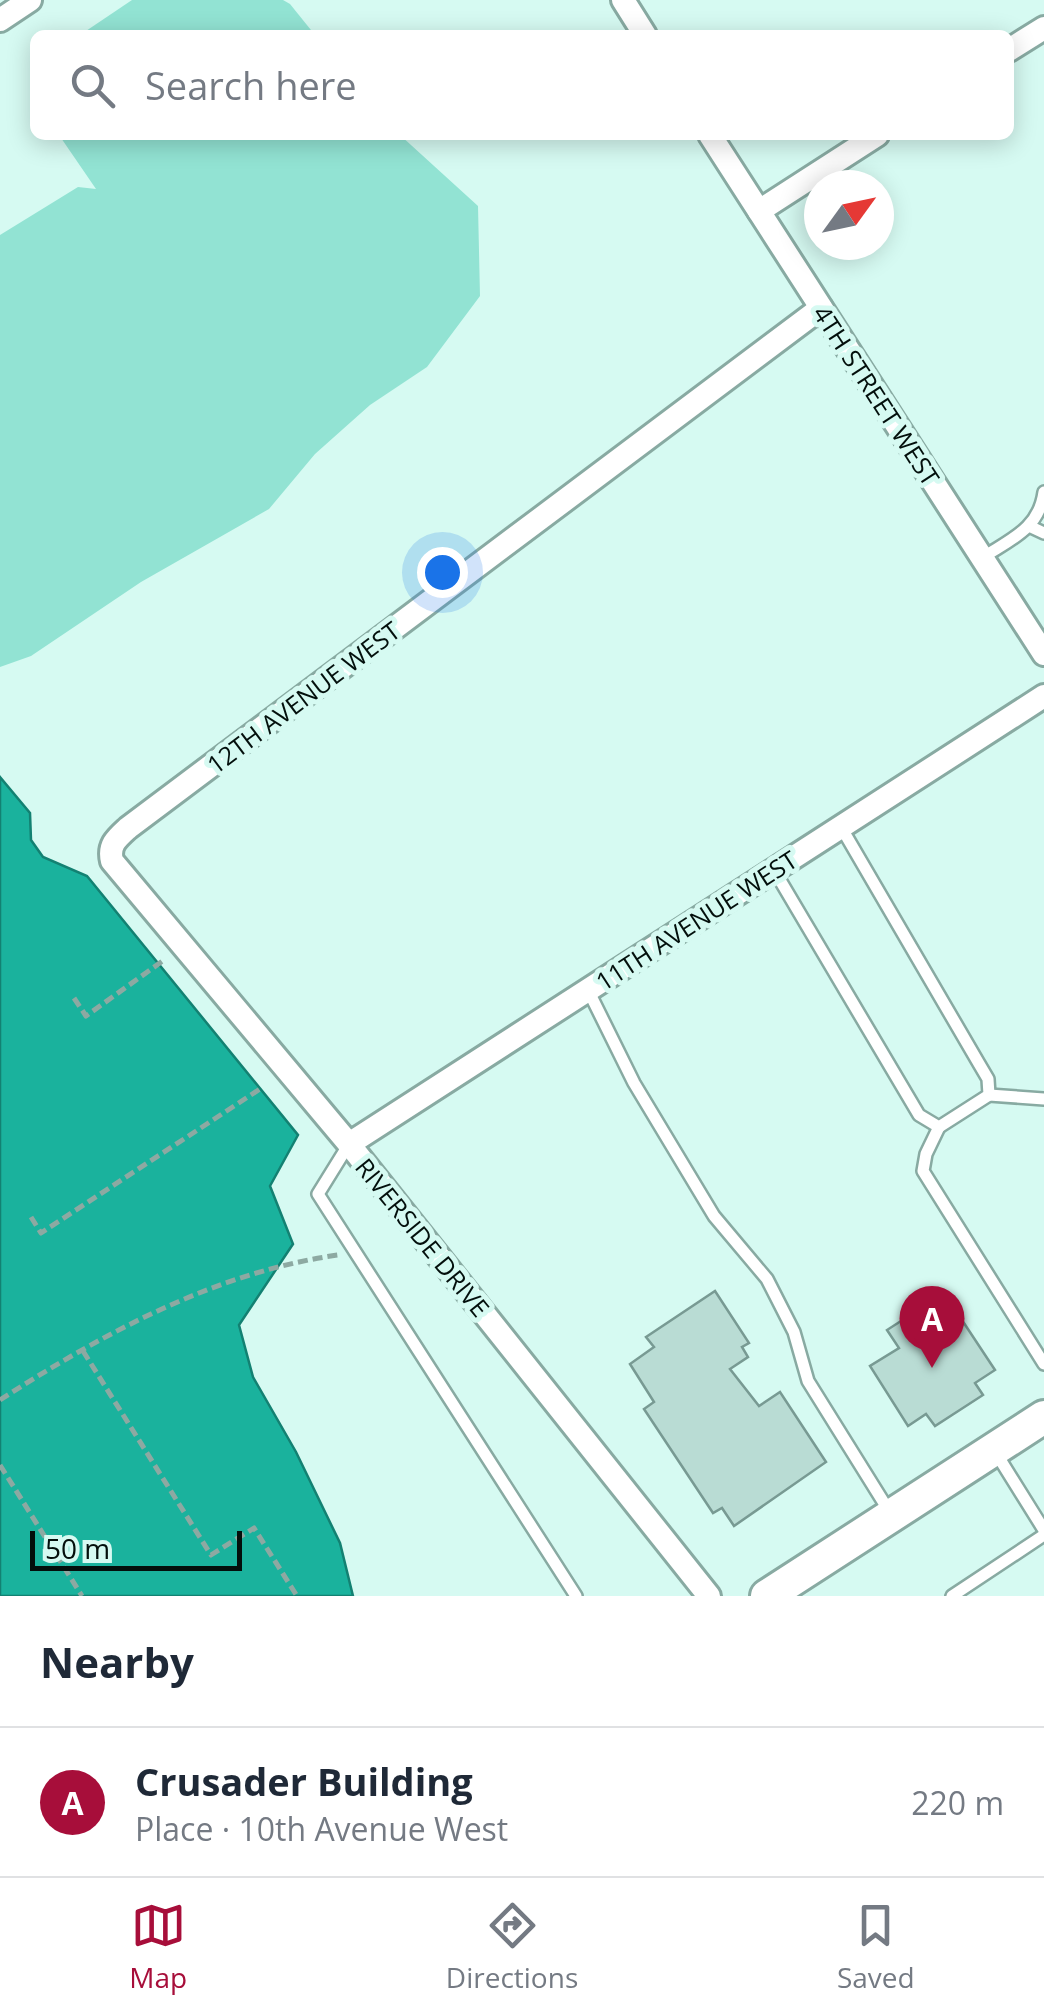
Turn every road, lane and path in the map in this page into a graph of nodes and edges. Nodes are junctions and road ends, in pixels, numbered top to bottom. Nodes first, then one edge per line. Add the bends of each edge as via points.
1 (30, 0) edge
2 (623, 0) edge
3 (0, 20) edge
4 (1044, 28) edge
5 (642, 30) edge
6 (1014, 47) edge
7 (713, 140) edge
8 (869, 140) edge
9 (759, 211) junction
10 (821, 308) junction
11 (1044, 492) edge
12 (1030, 526) junction
13 (1044, 533) edge
14 (982, 558) junction
15 (1044, 654) edge
16 (1044, 696) edge
17 (841, 826) junction
18 (774, 870) junction
19 (130, 884) joint
20 (165, 960) dead end
21 (588, 990) junction
22 (74, 998) dead end
23 (263, 1087) dead end
24 (989, 1095) junction
25 (1044, 1099) edge
26 (939, 1126) junction
27 (349, 1144) junction
28 (32, 1217) dead end
29 (356, 1253) junction
30 (82, 1350) junction
31 (1044, 1364) edge
32 (0, 1400) edge
33 (1044, 1416) edge
34 (994, 1449) junction
35 (0, 1465) edge
36 (892, 1515) junction
37 (1044, 1533) edge
38 (82, 1596) edge
39 (297, 1596) edge
40 (576, 1596) edge
41 (709, 1596) edge
42 (767, 1596) edge
43 (952, 1596) edge

1 - 3 street
2 - 5 street
4 - 6 street
7 - 9 street, 4TH STREET WEST
8 - 9 street
9 - 10 street, 4TH STREET WEST
10 - 14 street, 4TH STREET WEST
10 - 19 street, 12TH AVENUE WEST via 128,828 110,852
11 - 12 lane via 1042,512
12 - 13 lane
12 - 14 lane
14 - 15 street, 4TH STREET WEST
16 - 17 street, 11TH AVENUE WEST
17 - 18 street, 11TH AVENUE WEST
17 - 24 lane via 988,1079
18 - 21 street, 11TH AVENUE WEST
18 - 26 lane via 920,1115
19 - 27 street, RIVERSIDE DRIVE
20 - 22 path via 86,1016
21 - 27 street, 11TH AVENUE WEST
21 - 36 lane via 634,1083 714,1216 766,1279 794,1332 808,1382
23 - 28 path via 42,1233
24 - 25 lane
24 - 26 lane
26 - 31 lane via 923,1171
27 - 29 lane via 318,1194
27 - 41 street, RIVERSIDE DRIVE
29 - 30 path via 300,1260 185,1297
29 - 40 lane
30 - 32 path
30 - 39 path via 211,1555 254,1528
33 - 34 street
34 - 36 street
34 - 37 lane
35 - 38 path
36 - 42 street
37 - 43 lane

